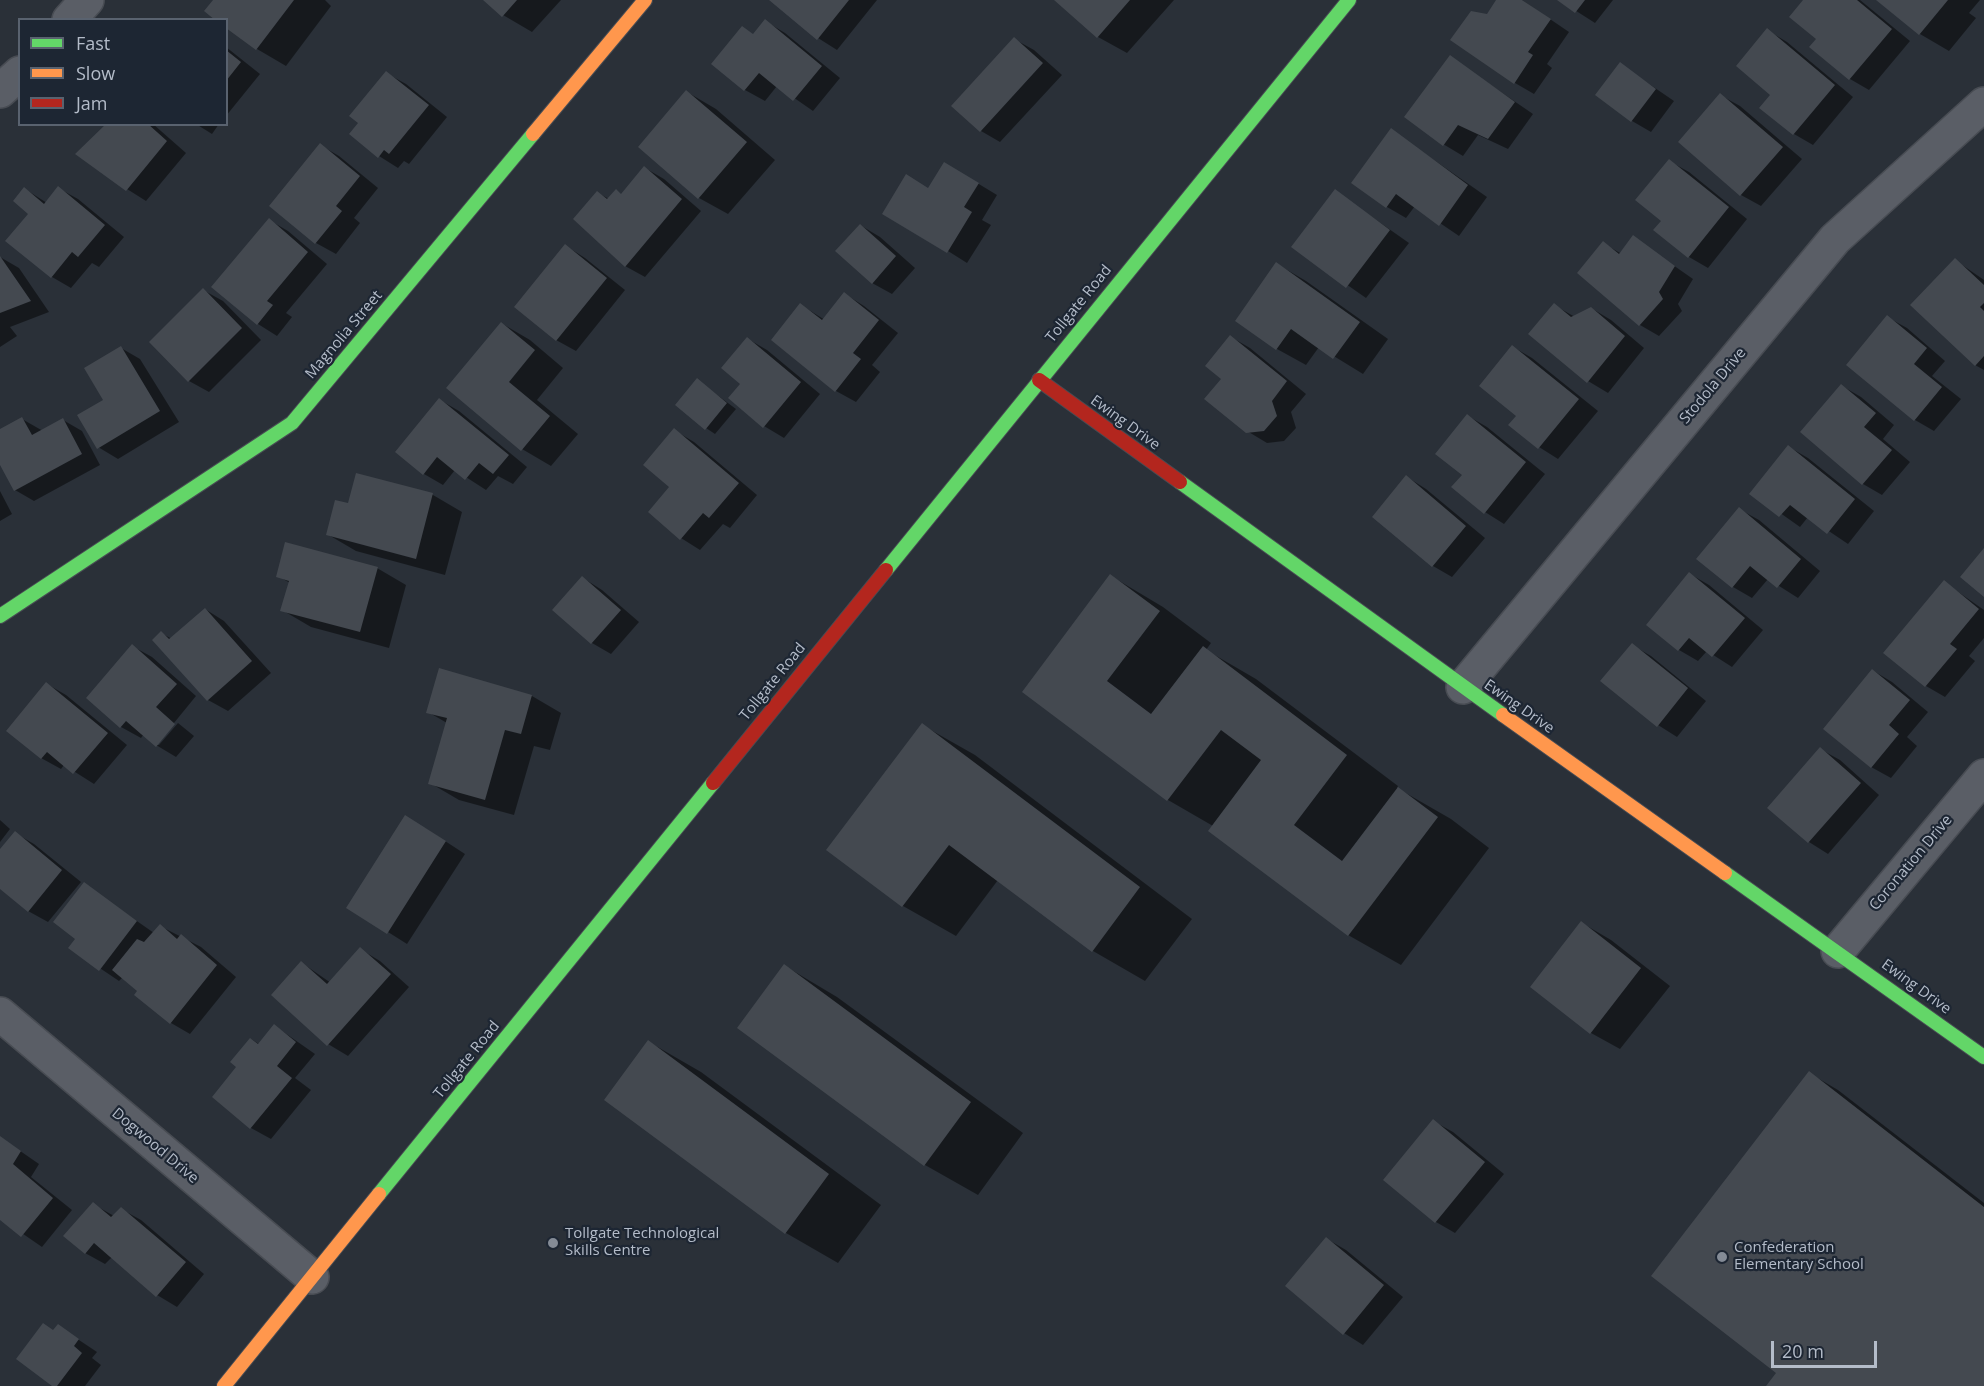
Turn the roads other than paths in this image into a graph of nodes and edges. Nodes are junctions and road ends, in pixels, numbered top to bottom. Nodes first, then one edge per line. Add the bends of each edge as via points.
1 (87, 0) edge
2 (645, 0) edge
3 (1349, 0) edge
4 (71, 18) edge
5 (18, 75) edge
6 (0, 91) edge
7 (1984, 104) edge
8 (1038, 380) junction
9 (0, 616) edge
10 (1463, 687) junction
11 (1984, 776) edge
12 (1838, 951) junction
13 (0, 1014) edge
14 (1984, 1057) edge
15 (312, 1277) junction
16 (224, 1386) edge

1 - 4 street
2 - 9 street, Magnolia Street via 292,423
3 - 8 street, Tollgate Road
5 - 6 street
7 - 10 street, Stodola Drive via 1835,238
8 - 10 street, Ewing Drive
8 - 15 street, Tollgate Road
10 - 12 street, Ewing Drive
11 - 12 street, Coronation Drive
12 - 14 street, Ewing Drive
13 - 15 street, Dogwood Drive
15 - 16 street, Tollgate Road

